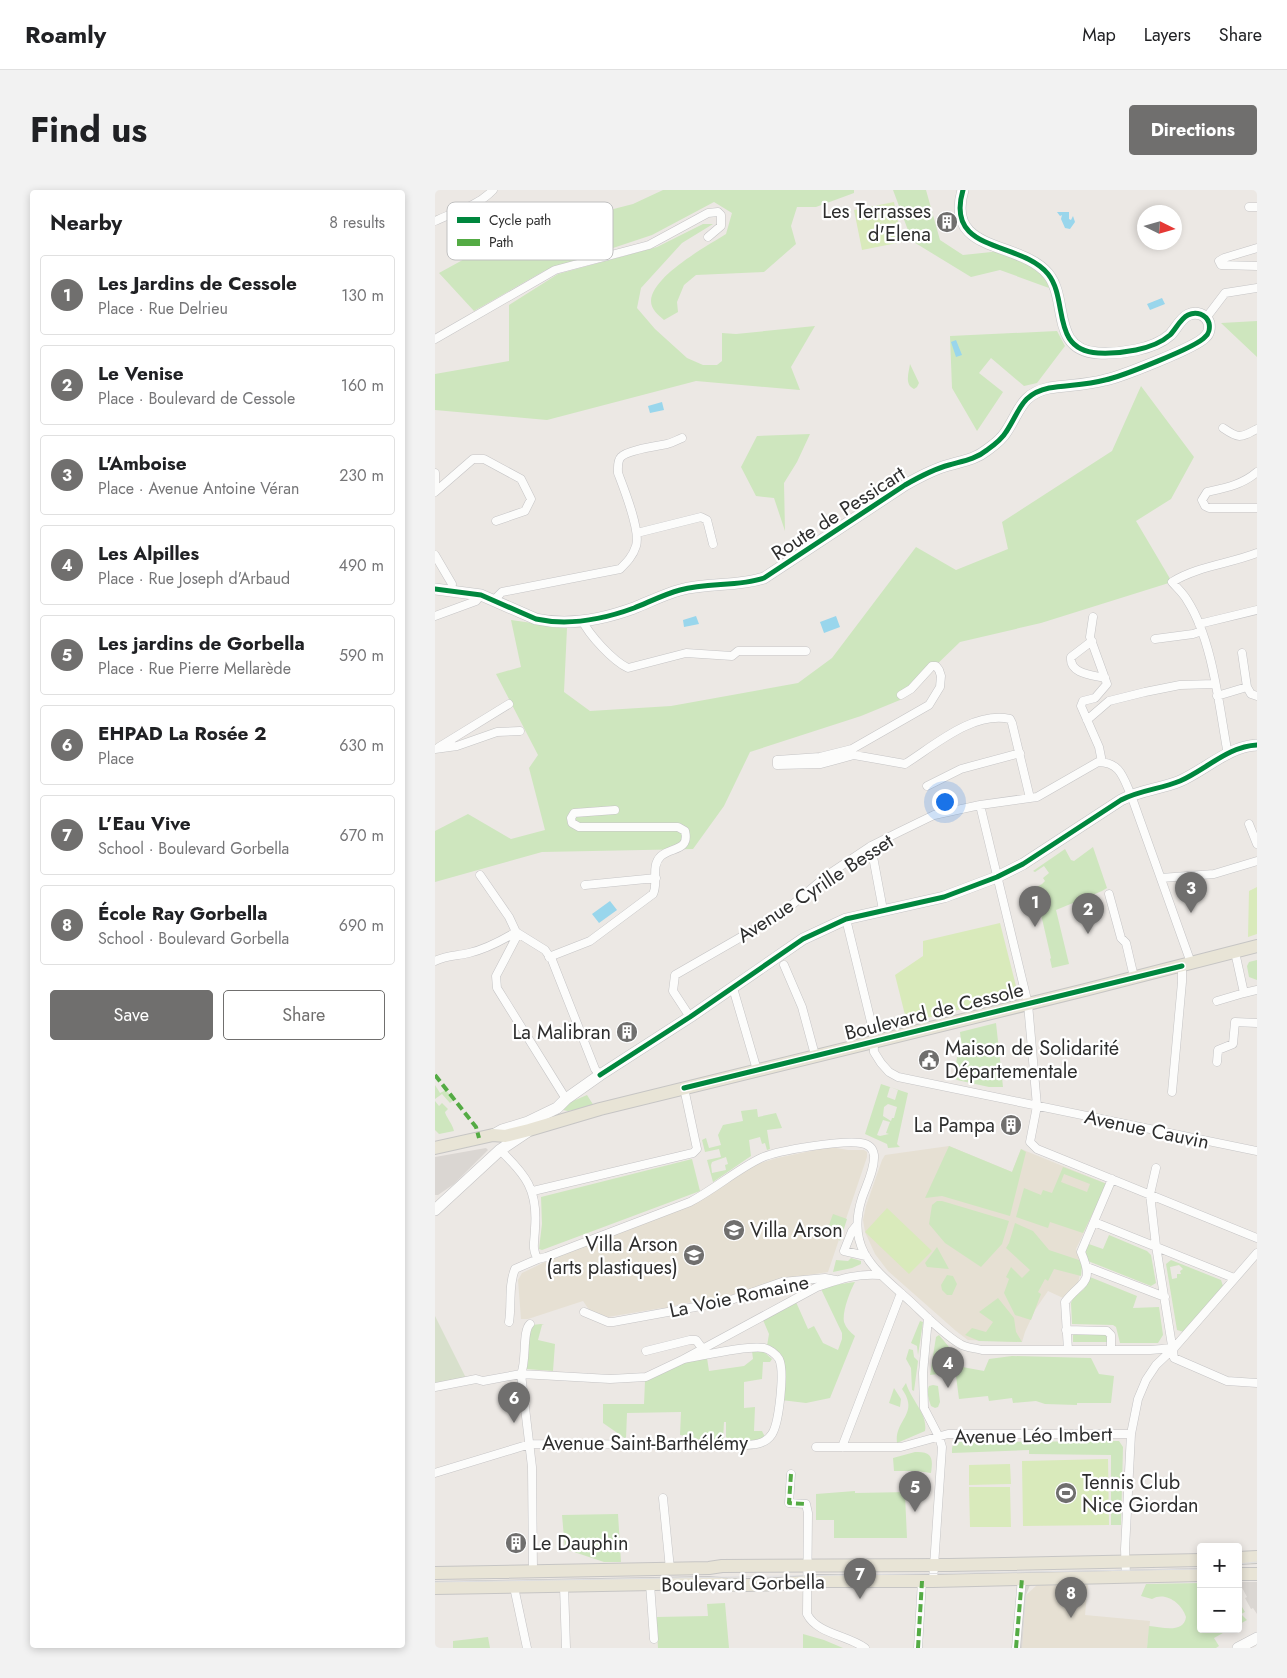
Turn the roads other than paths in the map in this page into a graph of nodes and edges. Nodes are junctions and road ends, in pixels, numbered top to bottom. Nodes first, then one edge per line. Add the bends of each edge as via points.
1 (493, 190) edge
2 (963, 190) edge
3 (478, 202) edge
4 (447, 216) edge
5 (435, 221) edge
6 (709, 237) dead end
7 (1257, 248) edge
8 (613, 255) edge
9 (593, 260) edge
10 (1257, 266) edge
11 (1257, 288) edge
12 (1206, 318) junction
13 (435, 339) edge
14 (1223, 428) dead end
15 (1257, 429) edge
16 (682, 438) dead end
17 (1257, 472) edge
18 (435, 473) edge
19 (435, 484) edge
20 (435, 492) edge
21 (1257, 508) edge
22 (496, 521) dead end
23 (637, 533) junction
24 (713, 544) dead end
25 (1257, 553) edge
26 (435, 555) edge
27 (435, 589) edge
28 (451, 590) junction
29 (481, 595) junction
30 (494, 600) junction
31 (1257, 610) edge
32 (435, 616) edge
33 (1093, 616) dead end
34 (582, 620) junction
35 (1200, 627) junction
36 (1155, 638) dead end
37 (1092, 642) junction
38 (806, 651) dead end
39 (1242, 653) dead end
40 (1105, 678) junction
41 (1215, 684) junction
42 (1247, 687) junction
43 (901, 695) dead end
44 (1217, 696) junction
45 (1257, 696) edge
46 (509, 704) dead end
47 (1087, 720) junction
48 (520, 731) dead end
49 (1257, 745) edge
50 (435, 749) edge
51 (1020, 753) junction
52 (1228, 755) junction
53 (1102, 762) junction
54 (927, 786) dead end
55 (1131, 795) junction
56 (1030, 798) junction
57 (980, 805) junction
58 (615, 810) dead end
59 (1249, 824) dead end
60 (1257, 844) edge
61 (871, 846) junction
62 (1257, 861) edge
63 (480, 875) dead end
64 (997, 877) junction
65 (656, 878) junction
66 (1161, 878) junction
67 (585, 884) dead end
68 (1109, 894) dead end
69 (883, 910) junction
70 (846, 919) junction
71 (517, 933) junction
72 (1257, 946) edge
73 (1235, 952) junction
74 (549, 957) junction
75 (435, 961) edge
76 (784, 964) dead end
77 (1186, 964) junction
78 (1134, 977) junction
79 (733, 988) junction
80 (1257, 990) edge
81 (1244, 993) junction
82 (1217, 1001) dead end
83 (1028, 1004) junction
84 (690, 1017) junction
85 (1257, 1023) edge
86 (874, 1042) junction
87 (815, 1055) junction
88 (1217, 1062) dead end
89 (757, 1070) junction
90 (600, 1075) junction
91 (684, 1088) junction
92 (1172, 1092) dead end
93 (566, 1099) junction
94 (1037, 1106) junction
95 (557, 1108) junction
96 (577, 1117) junction
97 (529, 1130) junction
98 (497, 1135) junction
99 (435, 1148) edge
100 (500, 1150) junction
101 (1257, 1151) edge
102 (1156, 1168) dead end
103 (1112, 1179) junction
104 (533, 1191) junction
105 (1150, 1194) junction
106 (436, 1208) edge
107 (1094, 1222) junction
108 (856, 1226) junction
109 (1257, 1238) edge
110 (1156, 1246) junction
111 (1257, 1253) edge
112 (866, 1256) junction
113 (538, 1258) junction
114 (1087, 1267) junction
115 (880, 1275) junction
116 (1234, 1278) junction
117 (836, 1280) junction
118 (901, 1293) junction
119 (1165, 1297) junction
120 (584, 1312) dead end
121 (928, 1318) junction
122 (509, 1322) dead end
123 (530, 1324) dead end
124 (1066, 1330) junction
125 (702, 1348) junction
126 (1174, 1348) junction
127 (1068, 1350) junction
128 (1111, 1350) junction
129 (647, 1351) dead end
130 (684, 1359) junction
131 (521, 1374) junction
132 (1257, 1383) edge
133 (435, 1387) edge
134 (1131, 1434) junction
135 (939, 1437) junction
136 (530, 1444) junction
137 (816, 1447) dead end
138 (842, 1447) junction
139 (435, 1474) edge
140 (791, 1474) dead end
141 (663, 1498) dead end
142 (1257, 1556) edge
143 (1242, 1558) edge
144 (1197, 1560) edge
145 (1125, 1561) junction
146 (933, 1565) junction
147 (808, 1566) junction
148 (670, 1569) junction
149 (533, 1571) junction
150 (435, 1573) edge
151 (1242, 1574) edge
152 (1257, 1574) edge
153 (1197, 1575) edge
154 (1127, 1576) junction
155 (1022, 1578) junction
156 (927, 1581) junction
157 (806, 1582) junction
158 (650, 1584) junction
159 (564, 1586) junction
160 (514, 1587) junction
161 (435, 1588) edge
162 (1257, 1638) edge
163 (654, 1639) dead end
164 (527, 1648) edge
165 (566, 1648) edge
166 (865, 1648) edge
167 (918, 1648) edge
168 (1016, 1648) edge
169 (1239, 1648) edge

1 - 3 street
2 - 12 street via 962,225 974,236 1035,264 1049,275 1057,292 1063,323 1075,345 1097,353 1131,350 1153,345 1169,336 1187,315 1197,313
4 - 5 street
6 - 8 street via 721,226 718,212 708,213 649,245
7 - 10 street via 1219,261 1221,264
9 - 13 street via 555,270
11 - 12 street via 1225,293
12 - 34 street, Route de Pessicart via 1208,333 1191,347 1107,380 1049,388 1031,395 1006,432 983,453 905,485 764,578 742,584 679,590 611,616
14 - 15 street via 1240,437
16 - 23 street via 621,457 619,473
17 - 21 street via 1232,486 1207,492 1202,500 1209,508
18 - 19 street
20 - 22 street via 473,459 484,459 521,479 531,499 525,511
23 - 24 street via 701,517 707,520
23 - 30 street via 637,545 630,559 620,568 502,592
25 - 35 street via 1183,575 1172,582 1186,599
26 - 28 street via 452,584
27 - 28 street, Route de Pessicart
28 - 29 street, Route de Pessicart
29 - 30 street, Route de Pessicart
29 - 32 street via 476,601
30 - 34 street, Route de Pessicart via 536,619
31 - 35 street
33 - 37 street
34 - 38 street via 591,634 621,665 628,668 686,653 732,656 738,651
35 - 36 street via 1193,634
35 - 41 street
37 - 40 street
37 - 40 street via 1071,657 1070,662 1081,672
39 - 42 street
40 - 47 street via 1107,684 1095,698 1083,701 1081,706
41 - 44 street
41 - 47 street via 1179,685 1109,701
42 - 44 street
42 - 45 street via 1251,694
43 - 51 street via 932,666 939,670 940,687 929,705 852,748 820,757 777,760 777,765 821,764 854,755 905,764 963,727 1001,717 1010,719
44 - 52 street
46 - 50 street
47 - 53 street
48 - 50 street via 497,732 457,746
49 - 52 street
51 - 54 street via 961,769
51 - 56 street
52 - 55 street via 1179,782
53 - 55 street via 1109,762 1120,770
53 - 56 street, Avenue Cyrille Besset
55 - 64 street
55 - 66 street
56 - 57 street, Avenue Cyrille Besset
57 - 61 street, Avenue Cyrille Besset via 934,815
57 - 64 street
58 - 65 street via 574,813 572,823 579,827 678,827 685,831 687,838 684,844 661,856 655,864
59 - 60 street
61 - 69 street
61 - 84 street, Avenue Cyrille Besset via 829,874 781,914 675,975 673,991
62 - 66 street via 1214,874
63 - 71 street
64 - 69 street via 945,897
64 - 83 street
65 - 67 street
65 - 74 street via 653,894 607,930
66 - 77 street
68 - 78 street
69 - 70 street
70 - 79 street via 803,939
70 - 86 street, Avenue Cauvin
71 - 74 street via 545,950
71 - 75 street via 485,948
71 - 93 street via 496,976 497,988
72 - 73 main road, Boulevard de Cessole
73 - 77 main road, Boulevard de Cessole
73 - 81 street
74 - 90 street
76 - 87 street via 802,1007
77 - 78 main road, Boulevard de Cessole
77 - 92 street
78 - 83 main road, Boulevard de Cessole
79 - 84 street
79 - 89 street
80 - 81 street
81 - 82 street
83 - 86 main road, Boulevard de Cessole
83 - 94 street
84 - 90 street
85 - 88 street via 1235,1022 1233,1044 1218,1050
86 - 87 main road, Boulevard de Cessole
86 - 94 street, Avenue Cauvin via 881,1063 899,1077
87 - 89 main road, Boulevard de Cessole
89 - 91 main road, Boulevard de Cessole
90 - 93 street
91 - 96 main road, Boulevard de Cessole
91 - 104 street via 697,1149 693,1153
93 - 95 street
94 - 101 street, Avenue Cauvin
94 - 103 street via 1030,1142 1037,1148
95 - 96 street
95 - 98 street via 502,1130
96 - 97 main road, Boulevard de Cessole
97 - 98 main road, Boulevard de Cessole
97 - 100 street
98 - 99 main road, Boulevard de Cessole
98 - 100 street
100 - 104 street via 517,1167
100 - 106 street
102 - 105 street
103 - 105 street
103 - 107 street
104 - 113 street via 536,1206 533,1252
105 - 109 street
105 - 110 street
107 - 110 street
107 - 114 street via 1081,1252
108 - 112 street
108 - 112 street via 844,1251
108 - 113 street via 872,1167 873,1150 861,1143 808,1147 763,1158 690,1202 546,1258
110 - 116 street
110 - 119 street
111 - 116 street
112 - 115 street
113 - 122 street via 515,1269 511,1280
114 - 119 street
114 - 124 street via 1083,1285 1065,1302
115 - 117 street via 865,1274
115 - 118 street
116 - 126 street
117 - 120 street, La Voie Romaine via 788,1281 728,1301 613,1322
117 - 125 street
118 - 121 street
118 - 138 street
119 - 126 street
121 - 127 street via 961,1345 982,1350
121 - 135 street via 923,1408
123 - 131 street via 525,1335
124 - 127 street
124 - 128 street via 1107,1330 1111,1335
125 - 129 street via 696,1340 690,1340
125 - 130 street
126 - 128 street
126 - 132 street via 1174,1358 1227,1381
126 - 134 street via 1155,1365 1146,1380 1138,1399
127 - 128 street
130 - 131 street via 646,1378
130 - 136 street, Avenue Saint-Barthélémy via 746,1349 764,1348 773,1352 779,1360 781,1372 779,1405 771,1435 763,1442 741,1446
131 - 133 street
131 - 136 street
134 - 135 street, Avenue Léo Imbert via 948,1434
134 - 145 street
135 - 138 street, Avenue Léo Imbert via 901,1447
135 - 146 street via 942,1448
136 - 139 street, Avenue Saint-Barthélémy
136 - 149 street
137 - 138 street, Avenue Léo Imbert
140 - 147 street via 789,1503 806,1504 808,1513
141 - 148 street
142 - 143 main road
144 - 145 main road, Boulevard Gorbella
145 - 146 main road, Boulevard Gorbella
145 - 154 street
146 - 147 main road, Boulevard Gorbella
146 - 156 street
147 - 148 main road, Boulevard Gorbella
147 - 157 street
148 - 149 main road, Boulevard Gorbella
149 - 150 main road, Boulevard Gorbella
151 - 152 main road
153 - 154 main road, Boulevard Gorbella
154 - 155 main road, Boulevard Gorbella
155 - 156 main road, Boulevard Gorbella
155 - 168 street
156 - 157 main road, Boulevard Gorbella
156 - 167 street
157 - 158 main road, Boulevard Gorbella
157 - 166 street via 810,1621
158 - 159 main road, Boulevard Gorbella
158 - 163 street
159 - 160 main road, Boulevard Gorbella
159 - 165 street
160 - 161 main road, Boulevard Gorbella
160 - 164 street
162 - 169 street

